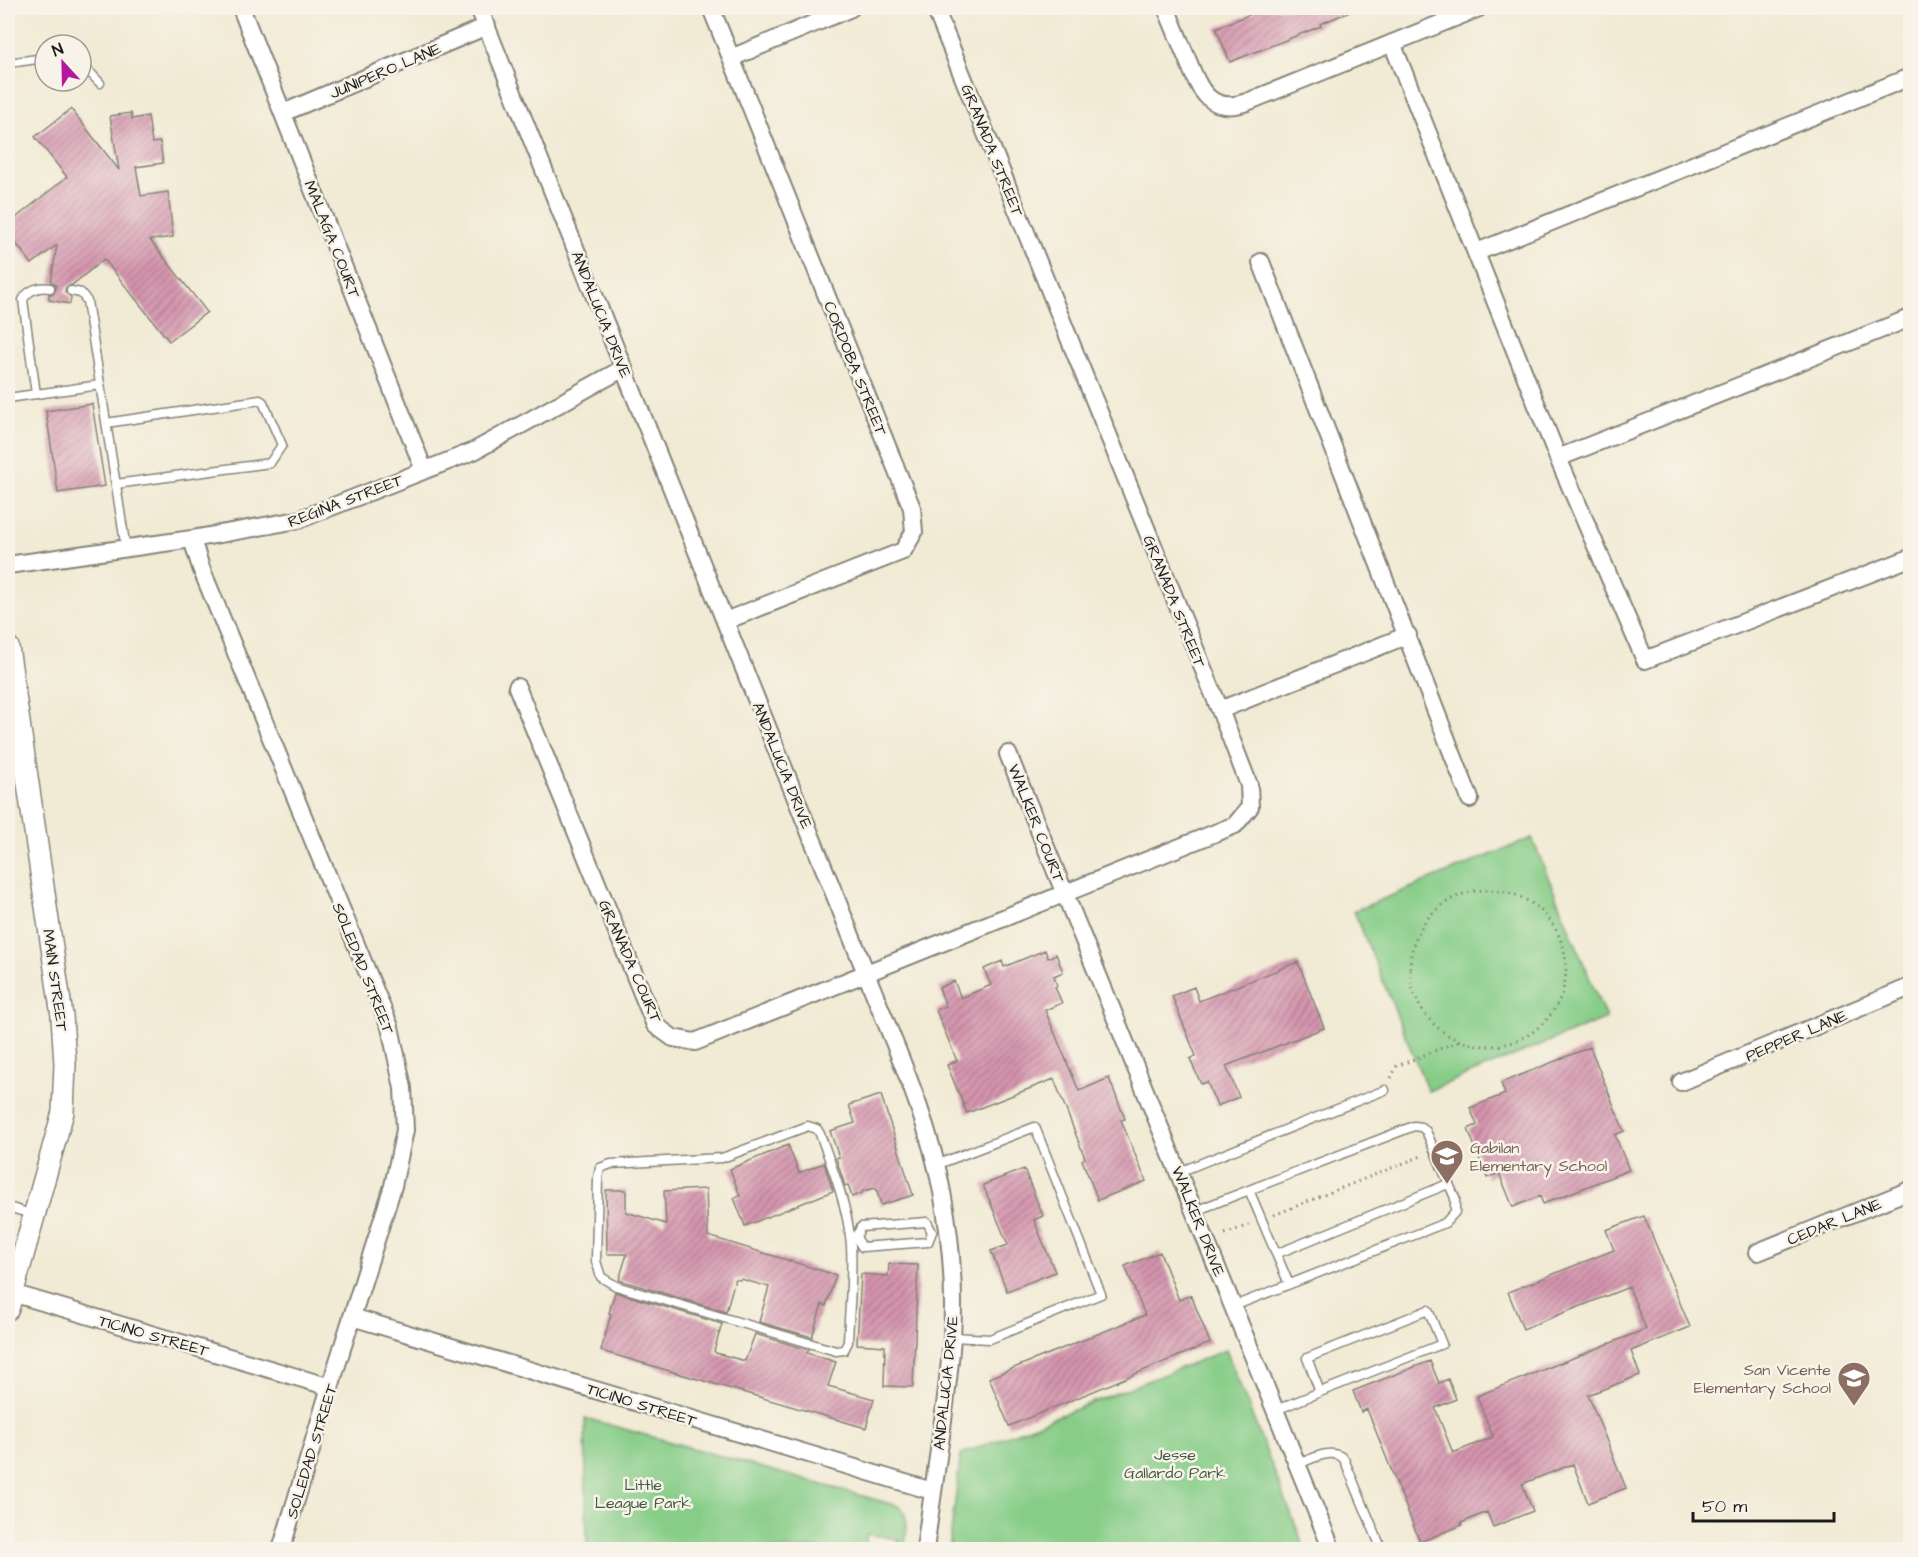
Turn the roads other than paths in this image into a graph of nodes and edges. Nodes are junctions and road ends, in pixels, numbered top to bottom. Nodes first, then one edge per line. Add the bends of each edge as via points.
1 (241, 8) edge
2 (480, 8) edge
3 (711, 8) edge
4 (851, 8) edge
5 (935, 8) edge
6 (1166, 8) edge
7 (1479, 8) edge
8 (487, 26) junction
9 (1392, 43) junction
10 (731, 58) junction
11 (33, 60) edge
12 (8, 63) edge
13 (93, 76) edge
14 (1911, 77) edge
15 (100, 83) dead end
16 (283, 113) junction
17 (1477, 252) junction
18 (1261, 262) dead end
19 (50, 288) dead end
20 (71, 291) dead end
21 (1911, 318) edge
22 (624, 368) junction
23 (100, 385) junction
24 (36, 394) junction
25 (8, 398) edge
26 (106, 423) junction
27 (1558, 458) junction
28 (424, 470) junction
29 (116, 484) junction
30 (192, 539) junction
31 (126, 549) junction
32 (1911, 558) edge
33 (8, 565) edge
34 (725, 621) junction
35 (1408, 635) junction
36 (8, 647) edge
37 (517, 687) dead end
38 (1220, 710) junction
39 (1008, 754) dead end
40 (1470, 799) dead end
41 (1065, 893) junction
42 (866, 972) junction
43 (1911, 987) edge
44 (1681, 1082) dead end
45 (1385, 1090) road end
46 (936, 1166) junction
47 (1179, 1172) junction
48 (1449, 1184) junction
49 (1249, 1190) junction
50 (1911, 1190) edge
51 (8, 1207) edge
52 (1195, 1211) junction
53 (34, 1215) junction
54 (940, 1231) junction
55 (853, 1237) junction
56 (1758, 1252) dead end
57 (1276, 1254) junction
58 (1289, 1284) junction
59 (10, 1301) edge
60 (1234, 1306) junction
61 (352, 1317) junction
62 (952, 1337) junction
63 (330, 1387) junction
64 (1320, 1392) junction
65 (1276, 1410) junction
66 (1298, 1464) junction
67 (932, 1491) junction
68 (281, 1550) edge
69 (926, 1550) edge
70 (1332, 1550) edge
71 (1382, 1550) edge

1 - 16 street, MALAGA COURT
2 - 8 street, ANDALUCIA DRIVE
3 - 10 street, CORDOBA STREET
4 - 10 street
5 - 38 street, GRANADA STREET
6 - 9 street via 1200,90 1222,105 1246,102
7 - 9 street
8 - 16 street, JUNIPERO LANE
8 - 22 street, ANDALUCIA DRIVE
9 - 17 street
10 - 34 street, CORDOBA STREET via 912,508 914,532 903,551
11 - 12 lane
13 - 15 lane
14 - 17 street
16 - 28 street, MALAGA COURT
17 - 27 street
18 - 35 street
19 - 24 lane via 38,287 23,300
20 - 23 lane via 81,293 87,301
21 - 27 street
22 - 28 street, REGINA STREET via 474,451
22 - 34 street, ANDALUCIA DRIVE
23 - 24 lane
23 - 26 lane
24 - 25 lane
26 - 29 lane
26 - 29 lane via 260,400 282,446 270,463
27 - 32 street via 1645,660
28 - 30 street, REGINA STREET via 298,520
29 - 31 lane
30 - 31 street, REGINA STREET
30 - 61 street, SOLEDAD STREET via 390,1027 403,1088 405,1130 393,1186
31 - 33 street, REGINA STREET
34 - 42 street, ANDALUCIA DRIVE
35 - 38 street
35 - 40 street
36 - 53 street, MAIN STREET via 62,1016 65,1064 63,1112
37 - 42 street, GRANADA COURT via 655,1025 673,1038 695,1042
38 - 41 street, GRANADA STREET via 1249,785 1250,807 1235,825
39 - 41 street, WALKER COURT
41 - 42 street, GRANADA STREET
41 - 47 street, WALKER DRIVE
42 - 46 street, ANDALUCIA DRIVE via 924,1123
43 - 44 street, PEPPER LANE
45 - 47 lane
46 - 54 street, ANDALUCIA DRIVE
46 - 62 lane via 1035,1127 1101,1294 990,1339
47 - 52 street, WALKER DRIVE
48 - 49 lane via 1426,1131 1407,1127
48 - 57 lane
48 - 58 lane via 1455,1212 1444,1223
49 - 52 lane
49 - 57 lane
50 - 56 street, CEDAR LANE
51 - 53 lane
52 - 60 street, WALKER DRIVE
53 - 59 street, MAIN STREET
54 - 55 lane via 927,1222 861,1227
54 - 55 lane via 928,1242 862,1247
54 - 62 street, ANDALUCIA DRIVE via 952,1281
55 - 55 lane via 830,1160 813,1126 722,1158 607,1165 599,1171 596,1262 605,1280 836,1352 847,1346
57 - 58 lane
58 - 60 lane
59 - 63 street, TICINO STREET
60 - 65 street, WALKER DRIVE
61 - 63 street, SOLEDAD STREET
61 - 67 street, TICINO STREET
62 - 67 street, ANDALUCIA DRIVE
63 - 68 street, SOLEDAD STREET
64 - 64 lane via 1442,1344 1428,1310 1307,1358
64 - 65 lane
65 - 66 street, WALKER DRIVE
66 - 70 street, WALKER DRIVE
66 - 71 lane via 1327,1454 1344,1459
67 - 69 street, ANDALUCIA DRIVE

